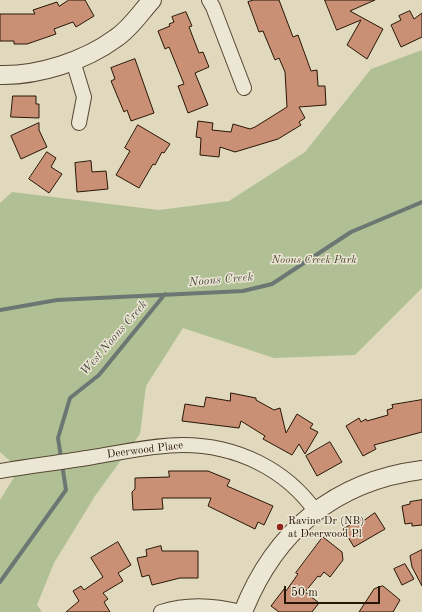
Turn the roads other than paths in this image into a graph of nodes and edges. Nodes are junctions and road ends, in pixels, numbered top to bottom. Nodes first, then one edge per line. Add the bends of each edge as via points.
1 (152, 0) edge
2 (209, 0) edge
3 (73, 61) junction
4 (0, 75) edge
5 (244, 88) dead end
6 (79, 124) dead end
7 (422, 470) edge
8 (0, 471) edge
9 (316, 512) junction
10 (161, 612) edge
11 (242, 612) edge

1 - 3 street via 117,38
2 - 5 street via 214,7
3 - 4 street via 20,75
3 - 6 street via 84,97
7 - 9 street via 380,478 361,485
8 - 9 street, Deerwood Place via 184,445 230,451 253,460 284,478 304,494
9 - 11 street via 275,551
10 - 11 street via 201,605

